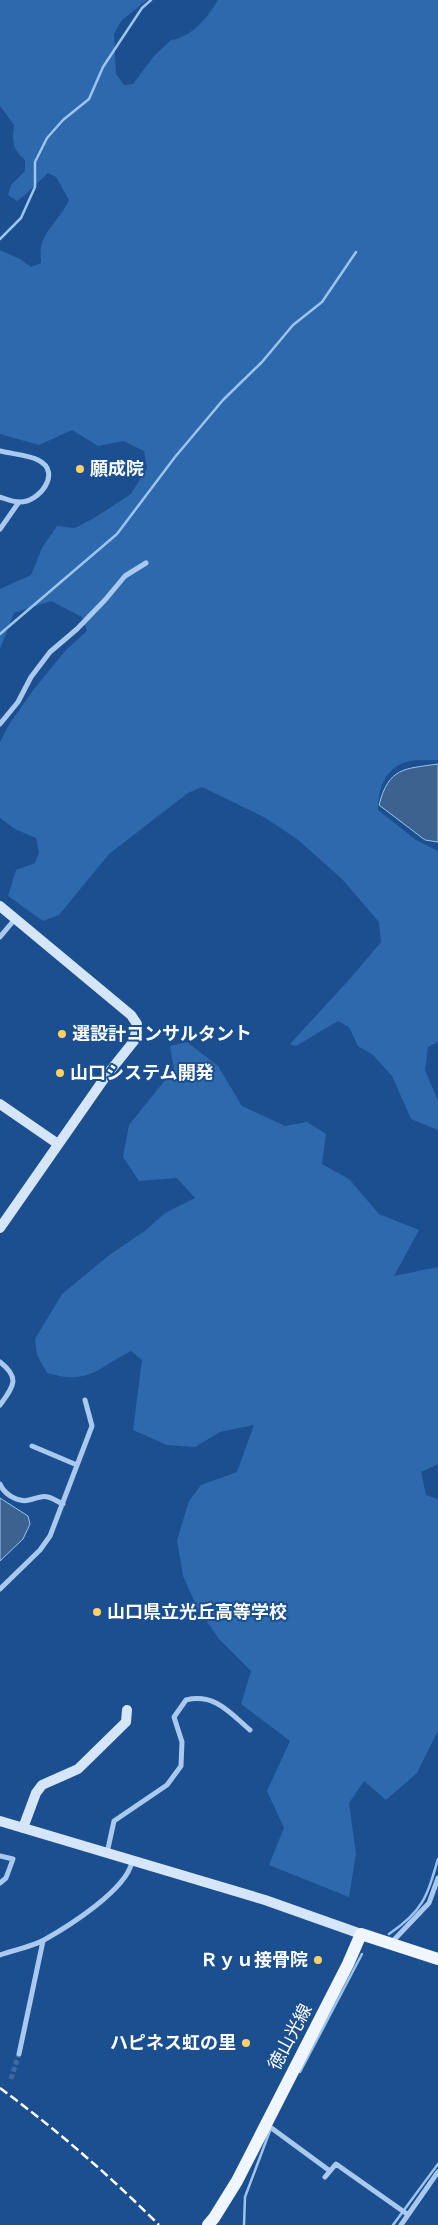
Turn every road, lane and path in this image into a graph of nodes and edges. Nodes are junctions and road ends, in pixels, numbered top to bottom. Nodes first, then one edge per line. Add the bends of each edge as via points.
1 (0, 451) edge
2 (0, 497) edge
3 (19, 502) junction
4 (0, 529) edge
5 (146, 563) dead end
6 (0, 724) edge
7 (0, 906) edge
8 (16, 919) junction
9 (0, 938) edge
10 (0, 1104) edge
11 (58, 1144) junction
12 (0, 1228) edge
13 (0, 1362) edge
14 (85, 1400) dead end
15 (0, 1405) edge
16 (32, 1446) dead end
17 (77, 1465) junction
18 (0, 1484) edge
19 (63, 1504) junction
20 (0, 1589) edge
21 (127, 1710) dead end
22 (250, 1730) dead end
23 (0, 1821) edge
24 (23, 1828) junction
25 (107, 1854) junction
26 (0, 1856) edge
27 (132, 1862) junction
28 (438, 1878) edge
29 (0, 1883) edge
30 (361, 1934) junction
31 (43, 1941) junction
32 (391, 1943) junction
33 (0, 1955) edge
34 (438, 1959) edge
35 (19, 2054) tunnel mouth
36 (266, 2123) junction
37 (330, 2172) junction
38 (438, 2172) edge
39 (325, 2177) dead end
40 (407, 2214) junction
41 (208, 2225) edge
42 (401, 2225) edge

1 - 3 street via 38,460 48,475 47,486 38,496
2 - 3 street
3 - 4 street
5 - 6 street via 125,576 77,629 50,652
7 - 8 street
8 - 9 street
8 - 11 street via 138,1024 134,1041
10 - 11 street
11 - 12 street
13 - 15 street via 14,1378 12,1388
14 - 17 street via 92,1426
16 - 17 street
17 - 19 street
18 - 19 street via 18,1500 49,1497
19 - 20 street via 50,1536 40,1550
21 - 24 street via 126,1722 78,1769 42,1785
22 - 25 street via 217,1702 200,1696 186,1700 174,1717 182,1742 181,1766 167,1785 114,1821
23 - 24 street
24 - 25 street
25 - 27 street
26 - 29 street via 13,1859 6,1878
27 - 30 street via 265,1900
27 - 31 street via 121,1883 84,1915
28 - 32 street via 429,1903
30 - 32 main road
30 - 36 main road, 徳山光線
31 - 33 street
31 - 35 street
32 - 34 main road
36 - 37 street
36 - 41 main road, 徳山光線 via 227,2198
37 - 39 street
37 - 40 street via 336,2164
38 - 40 street
40 - 42 street

